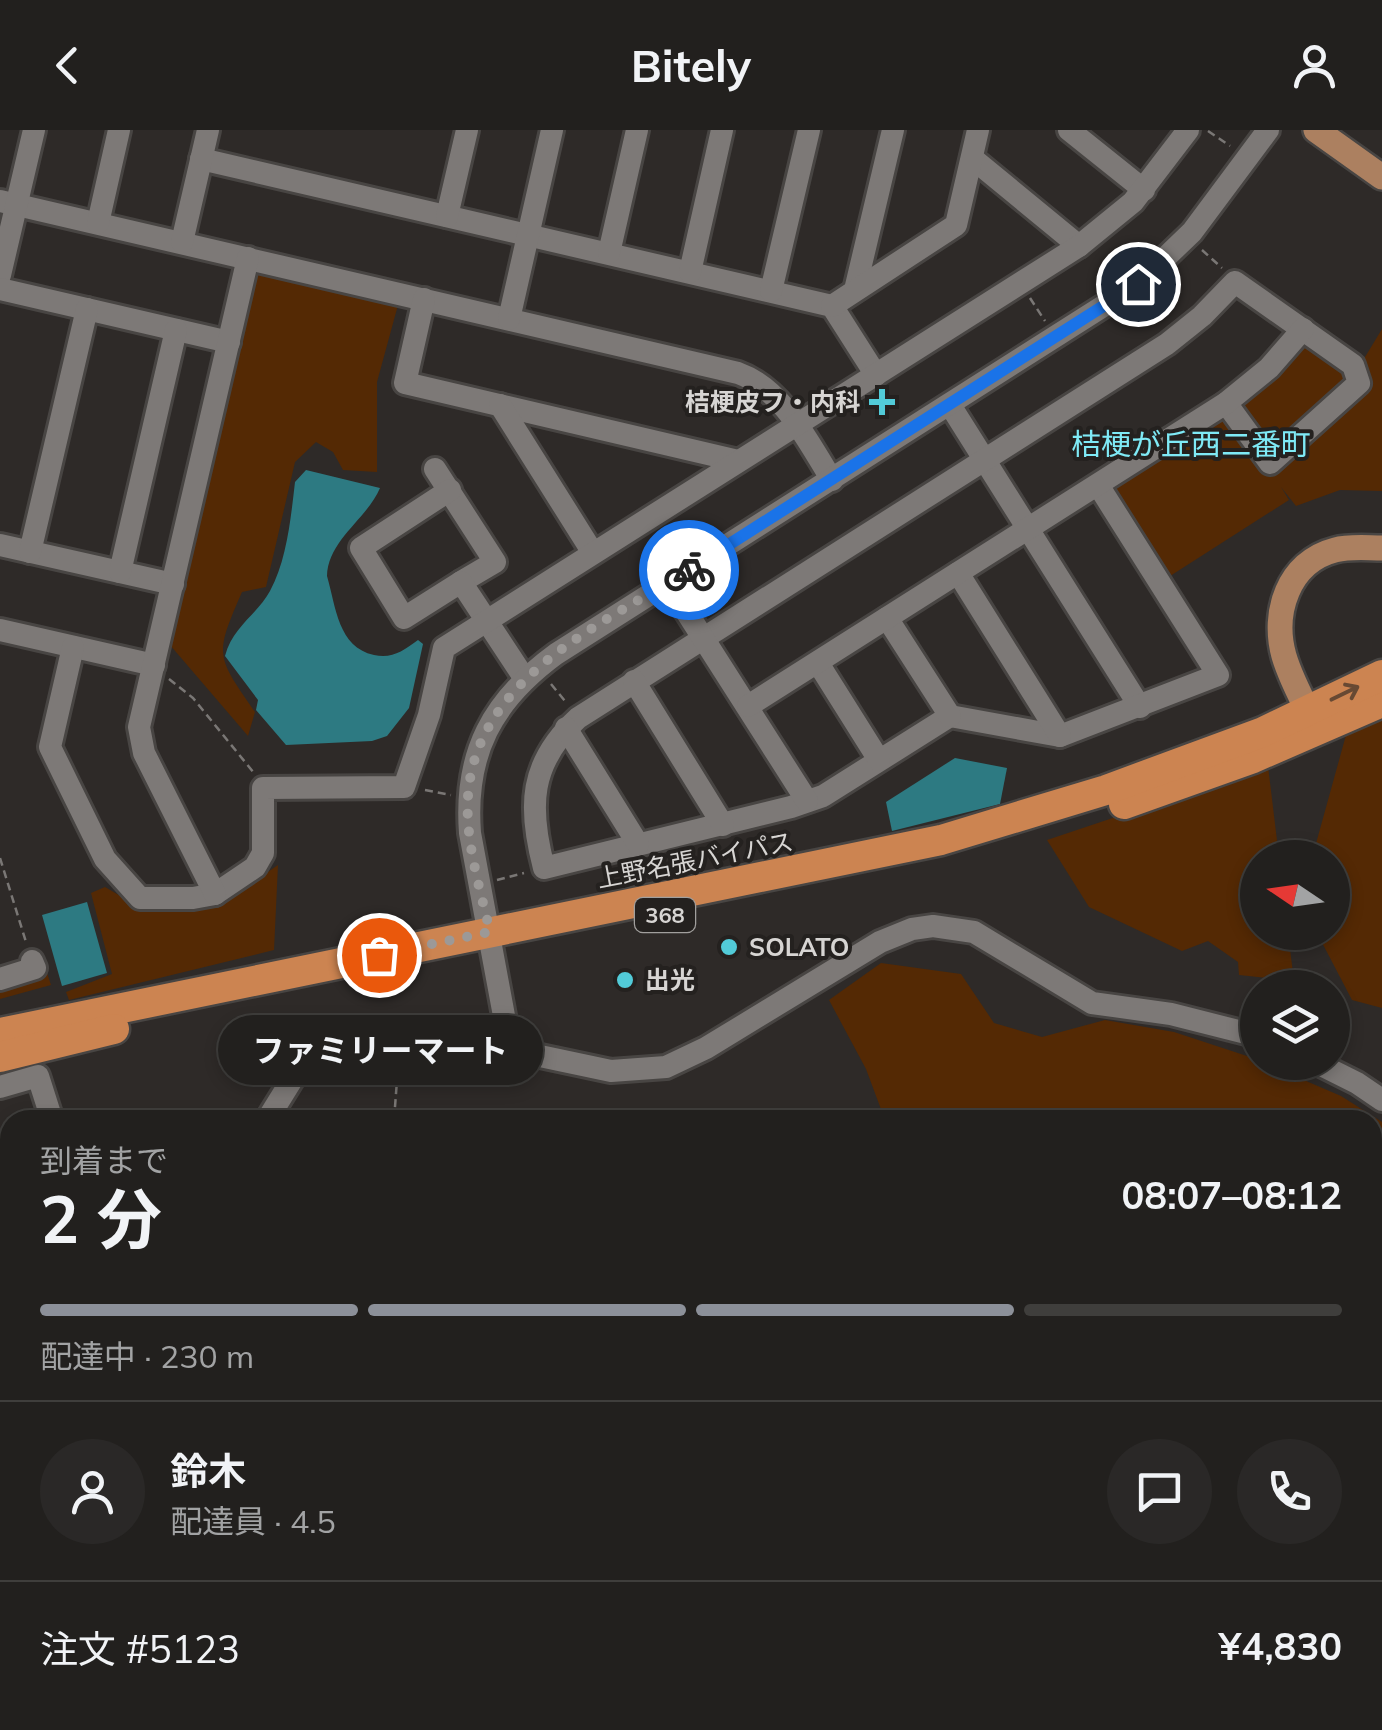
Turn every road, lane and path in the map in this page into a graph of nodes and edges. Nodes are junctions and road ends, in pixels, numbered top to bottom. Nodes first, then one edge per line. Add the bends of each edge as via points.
1 (34, 130) edge
2 (119, 130) edge
3 (208, 130) edge
4 (552, 130) edge
5 (638, 130) edge
6 (722, 130) edge
7 (808, 130) edge
8 (893, 130) edge
9 (978, 130) edge
10 (1068, 130) edge
11 (1188, 130) edge
12 (1207, 130) edge
13 (1268, 130) edge
14 (1316, 130) edge
15 (460, 132) edge
16 (1235, 150) dead end
17 (972, 158) junction
18 (201, 159) junction
19 (1382, 177) edge
20 (1144, 190) junction
21 (8, 203) edge
22 (447, 216) junction
23 (98, 223) junction
24 (528, 234) junction
25 (182, 242) junction
26 (1079, 246) junction
27 (1200, 249) dead end
28 (608, 253) junction
29 (248, 258) junction
30 (690, 272) junction
31 (0, 275) edge
32 (1235, 282) junction
33 (1021, 283) junction
34 (0, 289) edge
35 (855, 290) junction
36 (771, 291) junction
37 (424, 299) junction
38 (832, 306) junction
39 (87, 309) junction
40 (510, 319) junction
41 (1048, 326) dead end
42 (1303, 329) junction
43 (176, 330) junction
44 (229, 342) junction
45 (876, 374) junction
46 (1226, 403) junction
47 (500, 405) junction
48 (950, 405) junction
49 (798, 426) junction
50 (984, 460) junction
51 (738, 461) junction
52 (436, 469) dead end
53 (832, 480) junction
54 (1098, 485) junction
55 (450, 490) junction
56 (1028, 530) junction
57 (0, 545) edge
58 (1382, 548) edge
59 (30, 552) junction
60 (593, 554) junction
61 (120, 572) junction
62 (958, 573) junction
63 (462, 582) junction
64 (668, 583) junction
65 (173, 584) junction
66 (888, 618) junction
67 (487, 622) junction
68 (0, 630) edge
69 (704, 637) junction
70 (73, 646) junction
71 (818, 663) junction
72 (154, 665) junction
73 (1382, 676) edge
74 (536, 679) junction
75 (634, 681) junction
76 (1382, 702) edge
77 (748, 706) junction
78 (1140, 707) junction
79 (950, 716) junction
80 (1313, 721) junction
81 (572, 723) junction
82 (1060, 736) junction
83 (879, 760) junction
84 (404, 786) junction
85 (262, 788) junction
86 (452, 796) dead end
87 (808, 801) junction
88 (723, 824) junction
89 (638, 844) junction
90 (0, 858) edge
91 (544, 868) junction
92 (495, 880) dead end
93 (216, 894) junction
94 (492, 942) junction
95 (32, 961) joint
96 (0, 979) edge
97 (1240, 1031) edge
98 (0, 1034) edge
99 (400, 1048) junction
100 (510, 1048) junction
101 (0, 1057) edge
102 (1350, 1080) edge
103 (0, 1087) edge
104 (1382, 1100) edge
105 (49, 1110) edge
106 (273, 1110) edge
107 (395, 1110) edge

1 - 21 street
2 - 23 street
3 - 18 street
4 - 24 street
5 - 28 street
6 - 30 street
7 - 36 street
8 - 35 street
9 - 17 street
10 - 20 street
11 - 20 street
12 - 16 path
13 - 48 street via 1159,267
14 - 19 main road
15 - 22 street
17 - 26 street
17 - 35 street via 956,225
18 - 22 street
18 - 25 street
20 - 26 street
21 - 23 street
21 - 31 street
22 - 24 street
23 - 25 street
24 - 28 street
24 - 40 street
25 - 29 street
26 - 33 street
27 - 32 path
28 - 30 street
29 - 37 street
29 - 44 street
30 - 36 street
32 - 42 street
32 - 50 street via 1167,344
33 - 41 path
33 - 45 street
34 - 39 street
35 - 38 street
36 - 38 street
37 - 40 street
37 - 47 street via 405,384
38 - 45 street
39 - 43 street
39 - 59 street
40 - 49 street via 747,376
42 - 46 street
42 - 46 street via 1353,365 1358,384 1270,462
43 - 44 street
43 - 61 street
44 - 65 street
45 - 49 street
46 - 54 street
47 - 51 street
47 - 60 street
48 - 50 street
48 - 53 street
49 - 51 street
49 - 53 street
50 - 56 street
50 - 69 street
51 - 60 street
52 - 55 street
53 - 64 street
54 - 56 street
54 - 78 street via 1218,675
55 - 63 street via 495,562
55 - 63 street via 361,548 404,618
56 - 62 street
56 - 78 street
57 - 59 street
58 - 80 main road via 1334,550 1312,561 1283,597 1284,656
59 - 61 street
60 - 67 street
61 - 65 street
62 - 66 street
62 - 82 street
63 - 67 street
64 - 69 street
64 - 74 street via 556,654
65 - 72 street
66 - 71 street
66 - 79 street
67 - 74 street
67 - 84 street via 444,648
68 - 70 street
69 - 75 street
69 - 77 street
70 - 72 street
70 - 93 street via 50,747 104,859 140,898
71 - 77 street
71 - 83 street
72 - 85 path via 193,698
72 - 93 street via 140,742
80 -> 73 highway, 上野名張バイパス / 368
74 - 81 path
74 - 94 street via 511,692 489,724 470,779 470,832
75 - 81 street
75 - 88 street
76 - 80 highway, 上野名張バイパス / 368
77 - 87 street
78 - 82 street
79 - 82 street
79 - 83 street
80 - 94 highway, 上野名張バイパス / 368 via 958,835
81 - 89 street
81 - 91 street via 537,779 533,808
83 - 87 street
84 - 85 street
84 - 86 path
85 - 93 street via 263,852 255,867
87 - 88 street
88 - 89 street
89 - 91 street
90 - 95 path
91 - 92 path
94 - 98 highway, 上野名張バイパス / 368
94 - 100 street
94 - 101 highway, 上野名張バイパス / 368
95 - 96 street via 35,968
97 - 100 street via 1092,1003 974,932 932,926 880,942 666,1067 611,1072
99 - 100 street
99 - 106 street via 310,1063 298,1070
99 - 107 path
102 - 104 street
103 - 105 street via 38,1076

